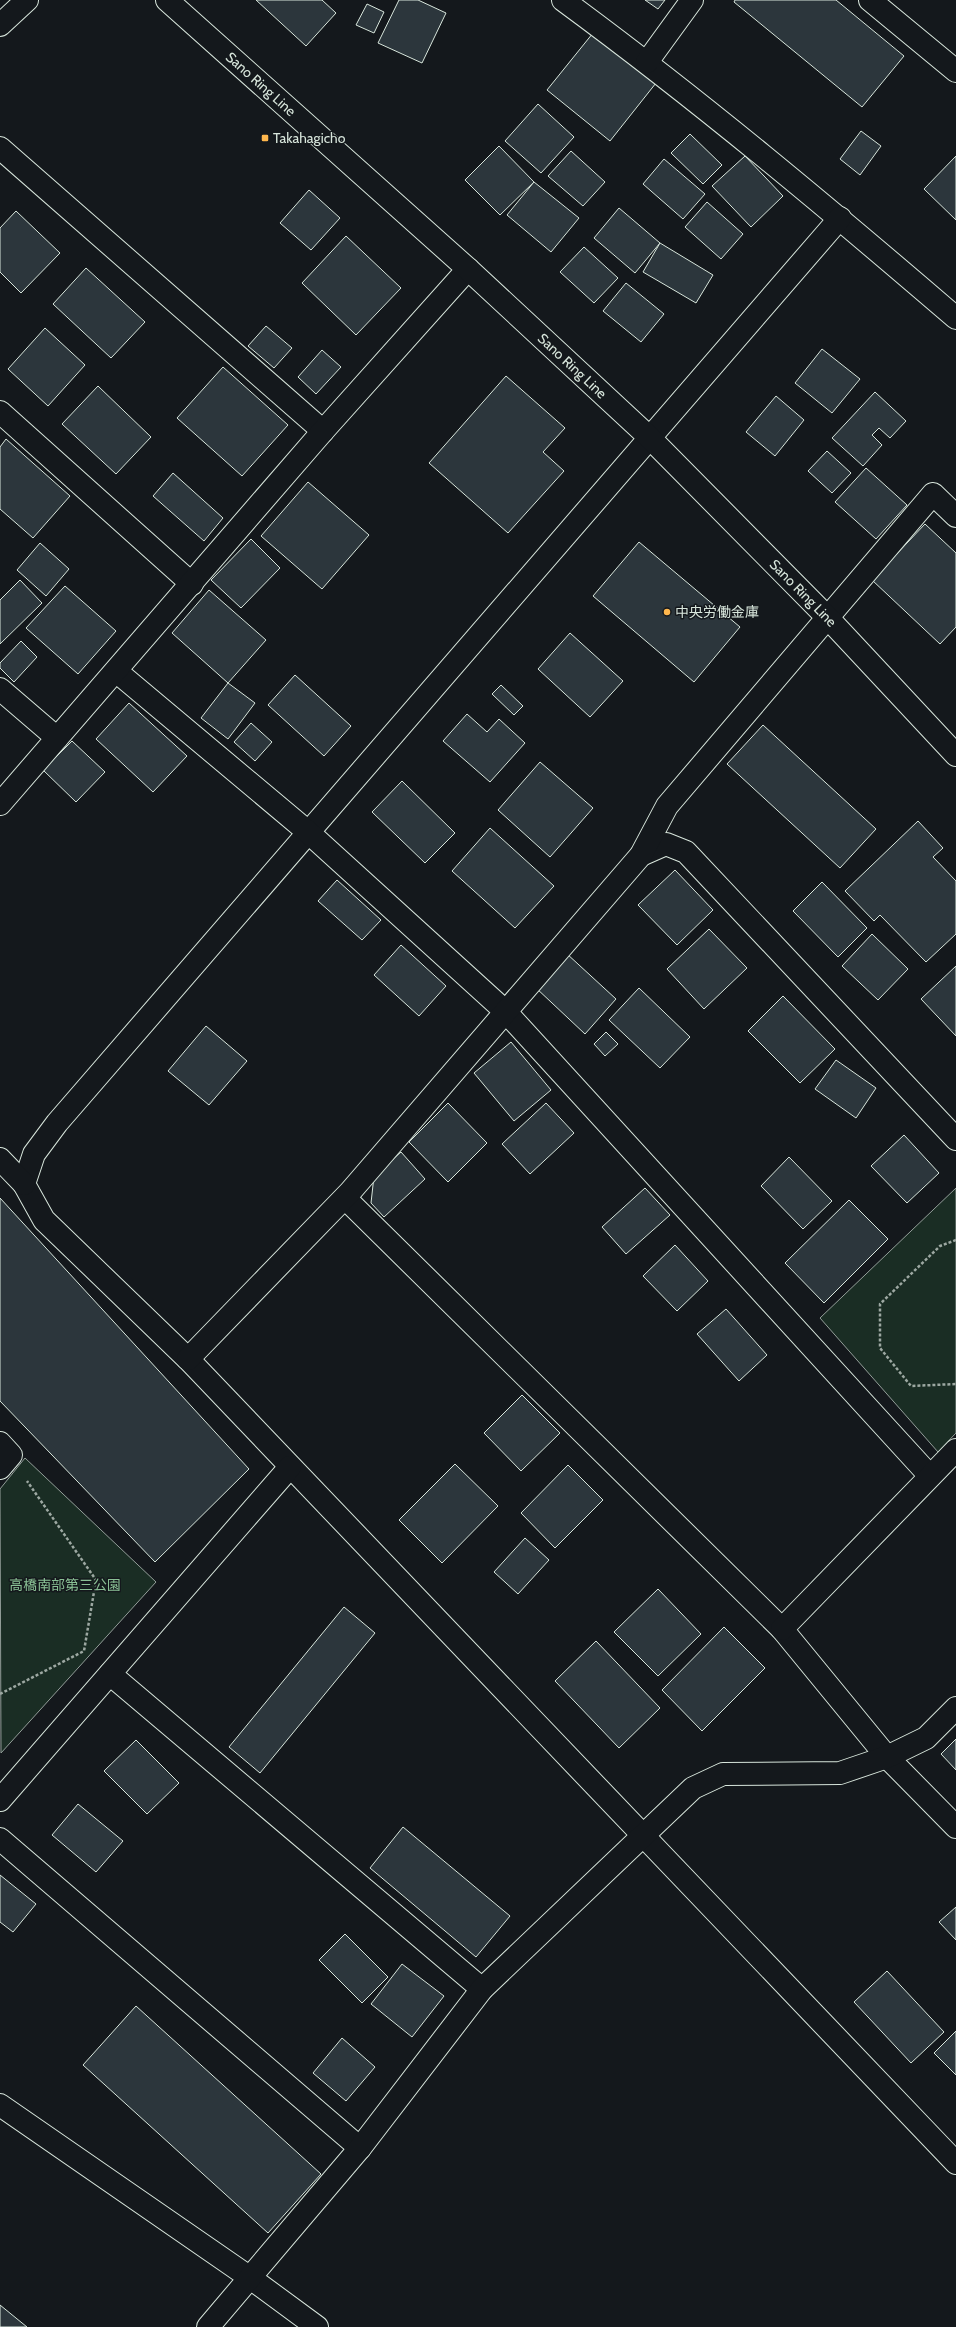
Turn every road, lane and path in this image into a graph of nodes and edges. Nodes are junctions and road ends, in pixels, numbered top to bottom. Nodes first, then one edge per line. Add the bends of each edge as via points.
1 (27, 0) edge
2 (167, 0) edge
3 (563, 0) edge
4 (692, 0) edge
5 (870, 0) edge
6 (0, 25) edge
7 (647, 62) junction
8 (956, 70) edge
9 (0, 148) edge
10 (840, 218) junction
11 (468, 269) junction
12 (956, 318) edge
13 (0, 412) edge
14 (323, 431) junction
15 (649, 437) junction
16 (956, 516) edge
17 (192, 584) junction
18 (827, 617) junction
19 (116, 671) junction
20 (0, 689) edge
21 (58, 738) junction
22 (956, 755) edge
23 (0, 804) edge
24 (308, 832) junction
25 (641, 855) junction
26 (505, 1011) junction
27 (956, 1139) edge
28 (0, 1159) edge
29 (24, 1184) junction
30 (345, 1198) junction
31 (956, 1240) edge
32 (188, 1358) junction
33 (956, 1384) edge
34 (0, 1443) edge
35 (956, 1450) edge
36 (290, 1467) junction
37 (0, 1468) edge
38 (930, 1476) junction
39 (25, 1479) dead end
40 (782, 1629) junction
41 (110, 1674) junction
42 (0, 1694) edge
43 (956, 1708) edge
44 (887, 1757) junction
45 (0, 1800) edge
46 (956, 1827) edge
47 (644, 1837) junction
48 (0, 1839) edge
49 (482, 1989) junction
50 (0, 2105) edge
51 (360, 2148) junction
52 (956, 2163) edge
53 (249, 2277) junction
54 (208, 2327) edge
55 (317, 2327) edge

1 - 6 street
2 - 11 street, Sano Ring Line
3 - 7 street
4 - 7 street
5 - 8 street
7 - 10 street
9 - 14 street
10 - 12 street
10 - 15 street
11 - 14 street
11 - 15 street, Sano Ring Line
13 - 17 street
14 - 17 street
15 - 18 street, Sano Ring Line
15 - 24 street
16 - 18 street via 933,494
17 - 19 street
18 - 22 street, Sano Ring Line
18 - 25 street via 667,806
19 - 21 street
19 - 24 street
20 - 21 street
21 - 23 street
24 - 26 street
24 - 29 street via 57,1123 34,1154
25 - 26 street
25 - 27 street via 666,844 686,852
26 - 30 street
26 - 38 street
28 - 29 street
29 - 32 street via 44,1220
30 - 32 street
30 - 40 street
31 - 33 path via 940,1246 880,1304 880,1348 911,1386
32 - 36 street
34 - 37 street via 11,1455
35 - 38 street
36 - 41 street
36 - 47 street
38 - 40 street
39 - 42 path via 96,1580 84,1651
40 - 44 street
41 - 45 street
41 - 49 street
43 - 44 street via 926,1738
44 - 46 street
44 - 47 street via 840,1773 723,1774 693,1788
47 - 49 street
47 - 52 street
48 - 51 street
49 - 51 street
50 - 53 street
51 - 53 street
53 - 54 street
53 - 55 street

